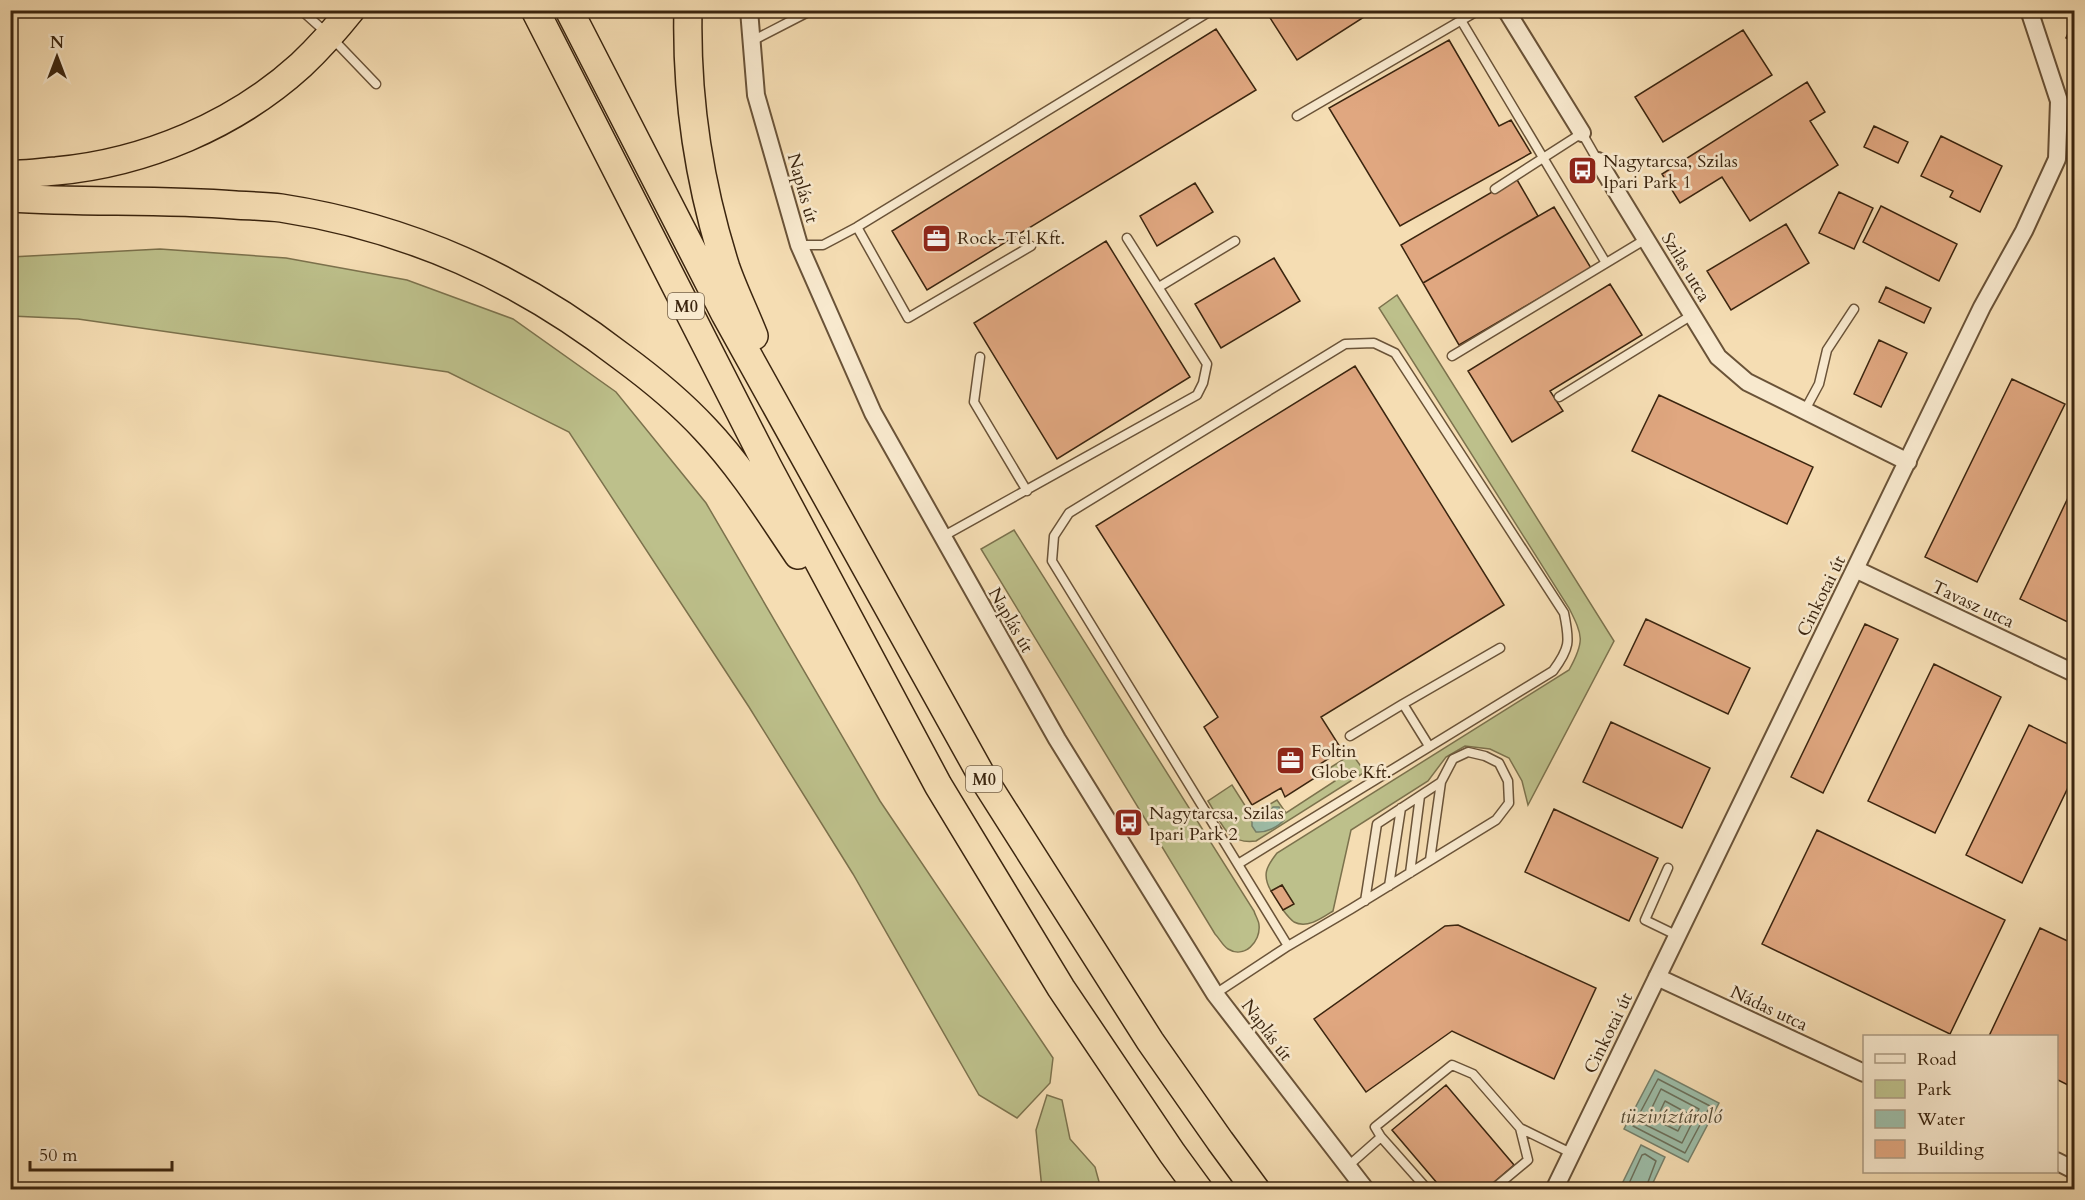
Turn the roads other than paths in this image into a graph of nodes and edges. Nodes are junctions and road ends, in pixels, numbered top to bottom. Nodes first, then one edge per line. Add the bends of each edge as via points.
1 (301, 10) edge
2 (351, 10) edge
3 (535, 10) edge
4 (569, 10) edge
5 (688, 10) edge
6 (749, 10) edge
7 (812, 10) edge
8 (1212, 10) edge
9 (1479, 10) edge
10 (1506, 10) edge
11 (2029, 10) edge
12 (1462, 22) junction
13 (330, 36) junction
14 (751, 42) junction
15 (376, 84) dead end
16 (1297, 116) dead end
17 (2067, 129) edge
18 (1582, 134) junction
19 (1543, 159) junction
20 (1598, 161) joint
21 (10, 174) edge
22 (1495, 189) dead end
23 (10, 198) edge
24 (857, 227) junction
25 (1127, 238) dead end
26 (1646, 239) junction
27 (1235, 241) dead end
28 (798, 245) junction
29 (1031, 246) dead end
30 (1606, 263) junction
31 (1159, 287) junction
32 (1854, 309) dead end
33 (1692, 315) junction
34 (1452, 356) dead end
35 (980, 357) dead end
36 (1559, 398) dead end
37 (775, 403) junction
38 (1805, 410) junction
39 (1908, 462) junction
40 (1027, 491) junction
41 (942, 537) junction
42 (1856, 569) junction
43 (839, 600) junction
44 (1500, 648) dead end
45 (2074, 673) edge
46 (1403, 704) junction
47 (1350, 736) dead end
48 (1429, 746) junction
49 (1441, 782) junction
50 (1420, 796) junction
51 (1401, 808) junction
52 (1430, 860) junction
53 (1238, 864) junction
54 (1668, 868) dead end
55 (1410, 873) junction
56 (1389, 886) junction
57 (1365, 901) junction
58 (1676, 935) junction
59 (1288, 946) junction
60 (1657, 978) junction
61 (1215, 994) junction
62 (1863, 1073) edge
63 (1520, 1128) junction
64 (1381, 1137) junction
65 (1571, 1153) junction
66 (2058, 1162) edge
67 (1347, 1167) junction
68 (2074, 1170) edge
69 (1199, 1190) edge
70 (1256, 1190) edge
71 (1366, 1190) edge
72 (1428, 1190) edge
73 (1492, 1190) edge
74 (1554, 1190) edge

1 - 13 lane
2 - 13 highway
3 - 43 highway, M0
4 - 37 highway, M0
5 - 37 highway via 692,116 708,203
6 - 14 street, Naplás út
7 - 14 lane
8 - 24 lane
9 - 12 lane
10 - 18 street, Szilas utca
11 - 17 street, Cinkotai út
12 - 16 lane
12 - 19 lane
13 - 15 lane
13 - 21 highway via 276,85 202,131 119,161 78,169
14 - 28 street, Naplás út via 756,95
17 - 39 street, Cinkotai út via 2029,221 1982,307
18 - 19 lane
18 - 20 lane, Szilas utca
19 - 22 lane
19 - 30 lane
20 - 26 street, Szilas utca
23 - 43 highway via 280,208 405,238 514,284 554,307 660,385 706,430 756,492 802,561
24 - 28 lane via 823,245
24 - 29 lane via 908,318
25 - 31 lane
26 - 30 lane
26 - 33 street, Szilas utca
27 - 31 lane
28 - 41 street, Naplás út via 873,413
30 - 34 lane
31 - 40 lane via 1207,364 1197,395
32 - 38 lane via 1827,350 1819,384
33 - 36 lane
33 - 38 street, Szilas utca via 1718,357 1747,382
35 - 40 lane via 974,402
37 - 70 highway, M0 via 983,778 1150,1041
38 - 39 street, Szilas utca
39 - 42 street, Cinkotai út
40 - 41 lane
41 - 61 street, Naplás út via 1056,739
42 - 45 street, Tavasz utca
42 - 58 street, Cinkotai út
43 - 69 highway, M0 via 938,785 1061,988
44 - 46 lane
46 - 47 lane
46 - 48 lane
48 - 53 lane
48 - 53 lane via 1553,671 1566,652 1568,632 1564,613 1395,352 1374,343 1345,344 1069,513 1054,536 1052,561
49 - 50 lane
49 - 52 lane
49 - 52 lane via 1453,759 1468,752 1485,756 1498,763 1508,781 1509,803 1496,820
50 - 51 lane
50 - 55 lane
51 - 56 lane
51 - 57 lane via 1377,824
52 - 55 lane
53 - 59 lane
54 - 58 lane via 1645,920
55 - 56 lane
56 - 57 lane
57 - 59 lane
58 - 60 street, Cinkotai út
59 - 61 lane
60 - 62 street, Nádas utca
60 - 65 street, Cinkotai út
61 - 67 street, Naplás út
63 - 64 lane via 1473,1074 1452,1065 1375,1127
63 - 65 lane
63 - 73 lane via 1528,1160
64 - 67 lane
64 - 72 lane
65 - 74 street, Cinkotai út
66 - 68 street
67 - 71 street, Naplás út

